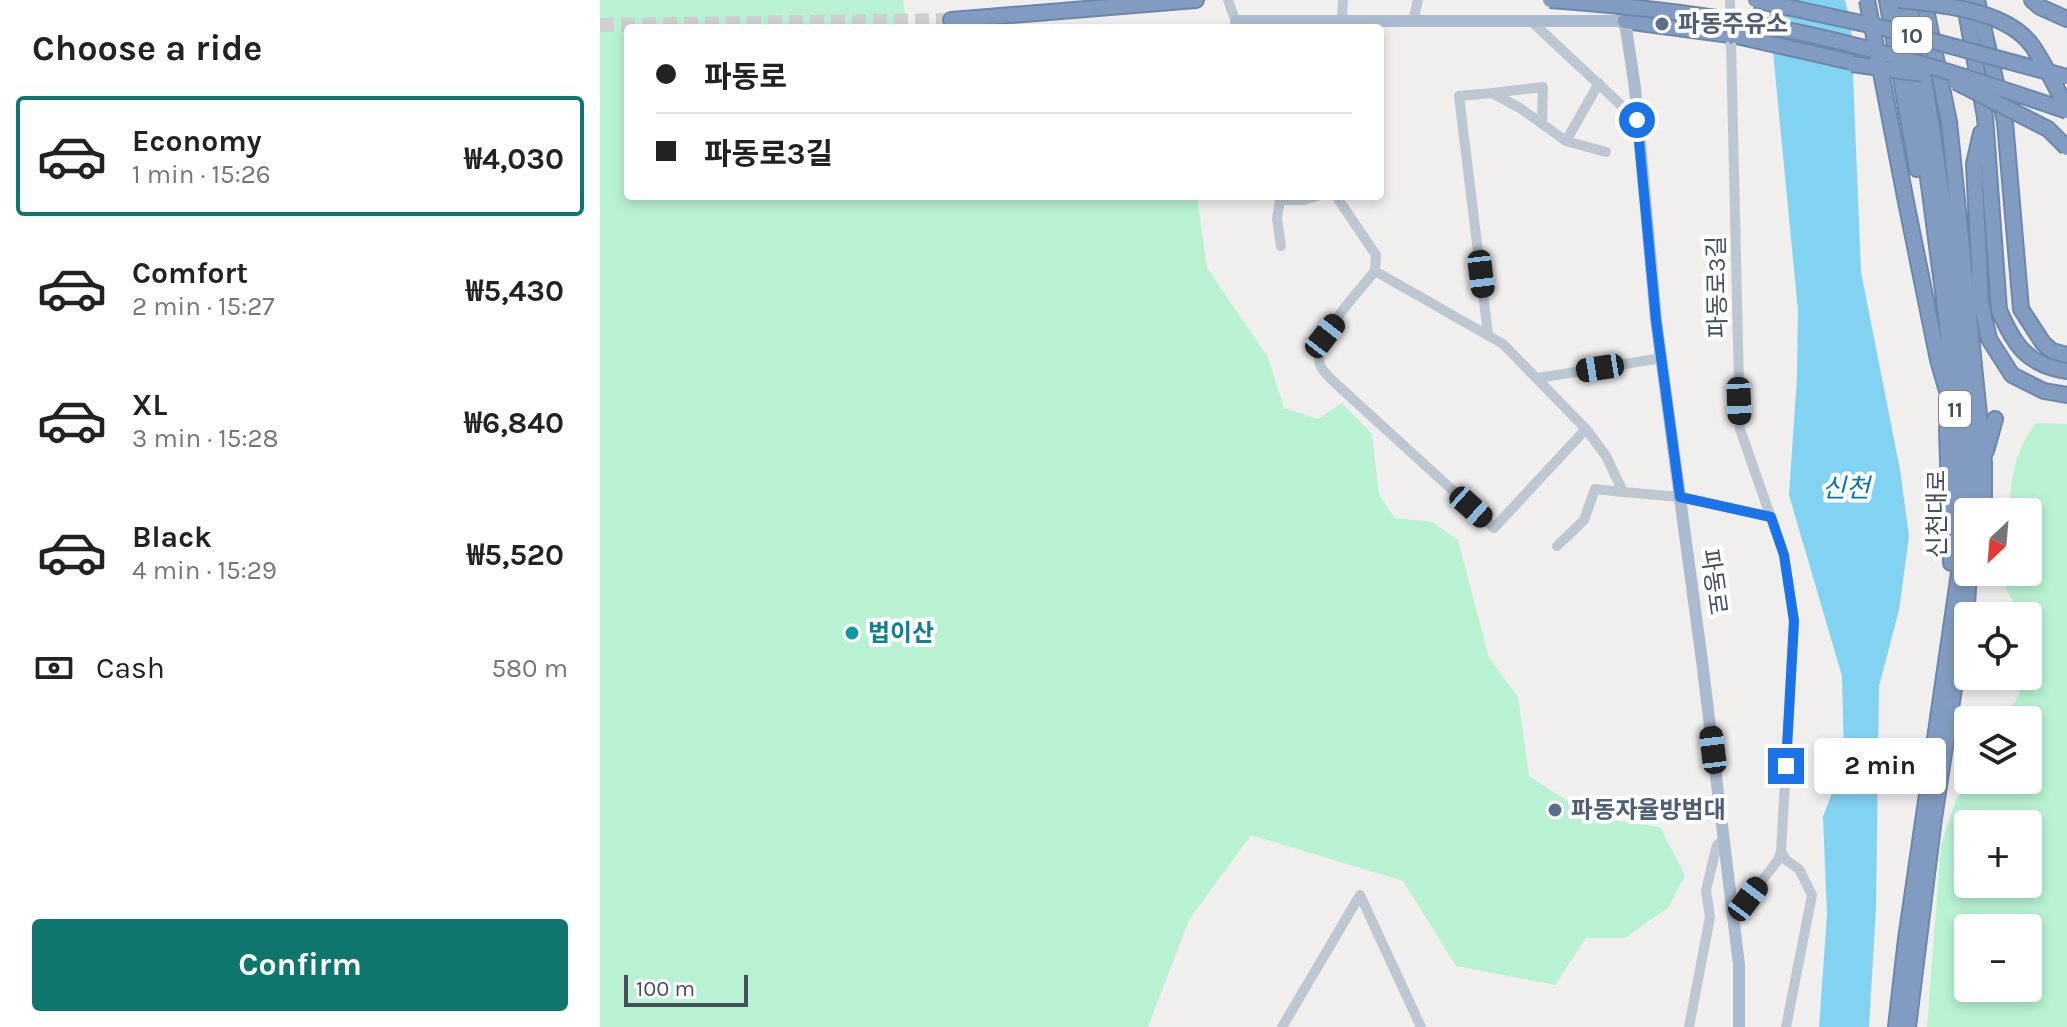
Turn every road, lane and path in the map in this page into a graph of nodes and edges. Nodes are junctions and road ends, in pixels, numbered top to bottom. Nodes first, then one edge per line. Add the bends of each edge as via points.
1 (1196, 0) edge
2 (1228, 0) edge
3 (1343, 0) edge
4 (1418, 0) edge
5 (1550, 0) edge
6 (1622, 0) edge
7 (1730, 0) edge
8 (1755, 0) edge
9 (1867, 0) edge
10 (1887, 0) edge
11 (1898, 0) edge
12 (1908, 0) edge
13 (1924, 0) edge
14 (1964, 0) edge
15 (1977, 0) edge
16 (2032, 0) edge
17 (2047, 0) edge
18 (2067, 11) edge
19 (2067, 19) edge
20 (951, 20) dead end
21 (1530, 20) junction
22 (1413, 21) junction
23 (1625, 21) junction
24 (1237, 24) edge
25 (1365, 24) edge
26 (1895, 42) junction
27 (1859, 65) junction
28 (1926, 70) junction
29 (2067, 77) edge
30 (1599, 83) junction
31 (1492, 93) junction
32 (1907, 105) junction
33 (2067, 109) edge
34 (1985, 117) junction
35 (1637, 120) junction
36 (1542, 124) junction
37 (1566, 141) junction
38 (2067, 148) edge
39 (1606, 152) dead end
40 (1280, 200) edge
41 (1280, 200) edge
42 (1304, 200) edge
43 (1339, 200) edge
44 (1281, 246) dead end
45 (1375, 271) junction
46 (1971, 325) junction
47 (1488, 334) junction
48 (2067, 355) edge
49 (1662, 358) junction
50 (1986, 365) dead end
51 (2067, 371) edge
52 (1538, 378) junction
53 (1947, 391) junction
54 (2067, 395) edge
55 (1995, 419) dead end
56 (1586, 429) junction
57 (1984, 463) junction
58 (1623, 492) junction
59 (1680, 497) junction
60 (1973, 498) edge
61 (1984, 498) edge
62 (1771, 517) junction
63 (1557, 546) dead end
64 (1970, 586) edge
65 (1949, 650) junction
66 (1929, 819) junction
67 (1724, 839) junction
68 (1781, 852) junction
69 (1733, 918) junction
70 (1282, 1027) edge
71 (1421, 1027) edge
72 (1689, 1027) edge
73 (1739, 1027) edge
74 (1786, 1027) edge
75 (1896, 1027) edge
76 (1908, 1027) edge

1 - 20 highway
2 - 24 street
3 - 25 street via 1342,19
4 - 22 street
5 - 28 highway, 10, bridge via 1745,23 1839,42
6 - 23 main road, 파동로
7 - 62 street, 파동로3길 via 1740,429
8 - 29 highway, 10, bridge
9 - 53 highway, bridge
10 - 26 highway, 11
11 - 33 highway, bridge via 1959,8 2008,26 2033,47
11 - 65 highway, 신천대로 / 11 via 1920,117 1956,419 1960,566
12 - 28 highway, 신천대로 / 11
13 - 46 highway, 11 via 1949,122
14 - 34 highway
15 - 48 highway via 2005,122 2021,309 2043,343
16 - 19 highway
17 - 18 highway
21 - 22 main road
21 - 23 main road
21 - 30 street
22 - 25 street
23 - 27 highway via 1732,35
23 - 35 main road, 파동로
26 - 27 highway via 1887,62
26 - 32 highway, 11
27 - 28 highway, bridge
27 - 32 highway
28 - 33 highway, 10, bridge
28 - 38 highway, bridge via 2048,129
28 - 60 highway, 신천대로 / 11 via 1966,382
30 - 35 street
30 - 37 street
31 - 36 street
31 - 36 street via 1543,87
31 - 47 street via 1459,96
32 - 53 highway, 11
34 - 51 highway via 1999,310 2021,352
34 - 54 highway via 1974,164 1981,303 1989,339 2012,375 2044,391
35 - 49 main road, 파동로
36 - 37 street
37 - 39 street
40 - 44 street
41 - 42 street
43 - 45 street via 1376,255
45 - 47 street
45 - 56 street via 1325,336 1320,365 1494,528
46 - 50 highway
46 - 57 highway, 11
47 - 52 street
49 - 52 street
49 - 59 main road, 파동로
52 - 56 street
53 - 65 highway, 11
55 - 57 highway
56 - 58 street
57 - 61 highway, 11
58 - 59 street
58 - 63 street via 1595,489 1584,520
59 - 62 street
59 - 67 main road, 파동로
62 - 68 street, 파동로3길 via 1784,555 1794,621
64 - 66 highway, 신천대로 / 11
65 - 66 highway, 신천대로 / 11
66 - 75 highway, 신천대로 / 11
66 - 76 highway, 신천대로 / 11
67 - 69 main road, 파동로
67 - 72 street via 1717,845 1706,890 1710,917
68 - 69 street
68 - 74 street via 1799,869 1812,895
69 - 73 main road, 파동로
70 - 71 street via 1360,895

